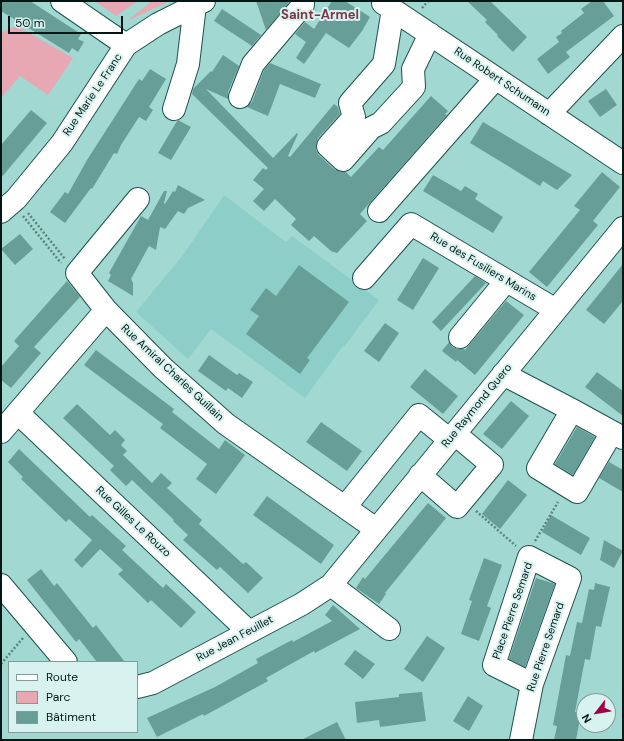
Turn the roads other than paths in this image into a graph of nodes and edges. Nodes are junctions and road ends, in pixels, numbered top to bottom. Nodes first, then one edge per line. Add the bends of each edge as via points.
1 (62, 1) edge
2 (303, 1) edge
3 (199, 3) edge
4 (387, 5) edge
5 (430, 34) junction
6 (623, 36) edge
7 (126, 45) junction
8 (496, 78) junction
9 (240, 97) dead end
10 (174, 109) dead end
11 (549, 114) junction
12 (623, 163) edge
13 (138, 199) dead end
14 (10, 205) edge
15 (379, 211) dead end
16 (623, 228) edge
17 (364, 278) dead end
18 (506, 281) junction
19 (106, 310) junction
20 (556, 310) junction
21 (460, 337) dead end
22 (503, 374) junction
23 (572, 410) junction
24 (18, 413) junction
25 (1, 432) edge
26 (618, 435) edge
27 (452, 437) junction
28 (420, 475) junction
29 (345, 507) junction
30 (376, 529) junction
31 (570, 578) joint
32 (1, 585) edge
33 (331, 585) junction
34 (389, 629) dead end
35 (248, 632) junction
36 (65, 661) edge
37 (532, 684) junction
38 (138, 687) edge
39 (521, 740) edge

1 - 7 street
2 - 9 street via 303,6 253,64
3 - 7 street, Rue Marie Le Franc via 158,24
3 - 10 street via 188,64
4 - 5 street, Rue Robert Schumann
4 - 5 street via 384,64 350,103 354,117 328,146 343,160 371,128 381,123 414,87 413,69
5 - 8 street, Rue Robert Schumann
6 - 11 street
7 - 14 street, Rue Marie Le Franc via 62,143
8 - 11 street, Rue Robert Schumann
8 - 15 street
11 - 12 street, Rue Robert Schumann
13 - 19 street, Rue Amiral Charles Guillain via 77,273
16 - 20 street, Rue Raymond Quero
17 - 18 street, Rue des Fusiliers Marins via 411,224
18 - 20 street, Rue des Fusiliers Marins
18 - 21 street
19 - 24 street
19 - 29 street, Rue Amiral Charles Guillain via 163,368 226,424
20 - 22 street, Rue Raymond Quero
22 - 23 street
22 - 27 street, Rue Raymond Quero
23 - 26 street
23 - 26 street via 538,468 577,492
24 - 25 street
24 - 35 street, Rue Gilles Le Rouzo
27 - 28 street, Rue Raymond Quero
27 - 28 street via 492,465 458,507
27 - 29 street via 419,415
28 - 30 street, Rue Raymond Quero
29 - 30 street, Rue Amiral Charles Guillain
30 - 33 street, Rue Raymond Quero
31 - 37 street, Rue Pierre Semard
31 - 37 street, Place Pierre Semard via 529,557 494,664
32 - 36 street
33 - 34 street
33 - 35 street, Rue Jean Feuillet via 302,604
35 - 38 street, Rue Jean Feuillet via 153,683
37 - 39 street, Rue Pierre Semard

